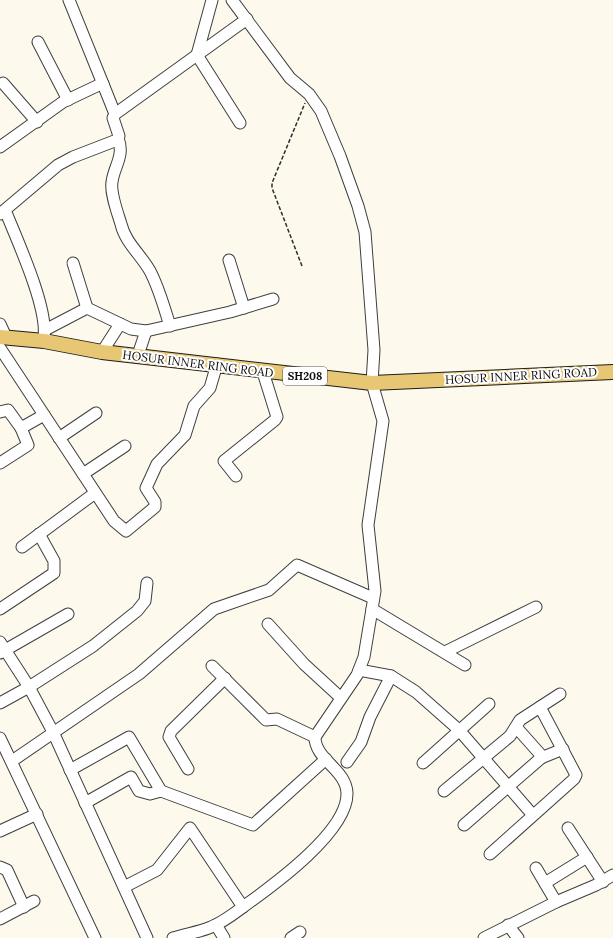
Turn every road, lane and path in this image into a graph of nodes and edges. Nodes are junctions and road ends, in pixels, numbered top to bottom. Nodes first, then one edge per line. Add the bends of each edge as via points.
1 (69, 0) edge
2 (212, 0) edge
3 (232, 0) edge
4 (248, 19) junction
5 (38, 42) dead end
6 (197, 55) junction
7 (3, 83) dead end
8 (103, 84) junction
9 (309, 94) junction
10 (68, 100) junction
11 (115, 114) junction
12 (37, 122) junction
13 (240, 123) dead end
14 (118, 138) junction
15 (2, 142) edge
16 (2, 212) edge
17 (229, 260) dead end
18 (73, 263) dead end
19 (302, 266) dead end
20 (273, 299) dead end
21 (87, 308) junction
22 (244, 308) junction
23 (0, 324) edge
24 (120, 324) junction
25 (170, 326) junction
26 (146, 331) junction
27 (45, 335) junction
28 (2, 341) edge
29 (102, 352) junction
30 (138, 356) junction
31 (217, 364) junction
32 (263, 372) junction
33 (613, 372) edge
34 (372, 383) junction
35 (0, 412) edge
36 (96, 413) dead end
37 (44, 415) junction
38 (21, 428) junction
39 (59, 438) junction
40 (125, 446) dead end
41 (0, 463) edge
42 (83, 474) junction
43 (236, 476) dead end
44 (95, 493) junction
45 (39, 534) junction
46 (22, 547) dead end
47 (147, 583) dead end
48 (373, 604) junction
49 (536, 607) dead end
50 (0, 609) edge
51 (68, 614) dead end
52 (268, 624) dead end
53 (2, 649) edge
54 (444, 652) junction
55 (466, 665) dead end
56 (212, 666) dead end
57 (359, 670) junction
58 (391, 676) junction
59 (225, 678) junction
60 (29, 687) junction
61 (560, 694) dead end
62 (341, 698) junction
63 (0, 703) edge
64 (489, 704) dead end
65 (540, 707) junction
66 (516, 727) junction
67 (459, 730) junction
68 (53, 732) junction
69 (315, 737) junction
70 (0, 738) edge
71 (563, 749) junction
72 (483, 758) junction
73 (541, 758) junction
74 (326, 759) junction
75 (12, 761) junction
76 (347, 762) dead end
77 (423, 763) dead end
78 (188, 769) dead end
79 (70, 770) junction
80 (508, 786) junction
81 (161, 791) junction
82 (444, 791) dead end
83 (85, 803) junction
84 (37, 814) junction
85 (532, 814) junction
86 (464, 825) dead end
87 (568, 828) dead end
88 (0, 831) edge
89 (490, 854) dead end
90 (587, 857) junction
91 (0, 867) edge
92 (536, 868) dead end
93 (613, 875) edge
94 (602, 882) junction
95 (545, 883) junction
96 (124, 887) junction
97 (34, 901) dead end
98 (556, 902) junction
99 (24, 907) junction
100 (243, 907) junction
101 (0, 919) edge
102 (216, 925) junction
103 (508, 925) junction
104 (95, 938) edge
105 (147, 938) edge
106 (173, 938) edge
107 (224, 938) edge
108 (484, 938) edge
109 (518, 938) edge

1 - 8 street
2 - 6 street
3 - 4 street
4 - 6 street
4 - 9 street via 290,78
5 - 10 street
6 - 11 street
6 - 13 street
7 - 12 street
8 - 10 street
8 - 11 street
9 - 19 path via 272,183
9 - 34 street via 321,111 330,131 365,232 374,350
10 - 12 street
11 - 14 street via 113,118
12 - 15 street
14 - 16 street via 58,165
14 - 25 street via 122,150 111,185 123,234 138,251 157,285
16 - 27 street via 37,292
17 - 22 street
18 - 21 street
20 - 22 street
21 - 24 street
21 - 27 street
22 - 25 street
23 - 28 street
24 - 26 street
24 - 29 street
25 - 26 street
26 - 30 street
27 - 28 main road, HOSUR INNER RING ROAD / SH208
27 - 29 main road, HOSUR INNER RING ROAD / SH208
28 - 37 street
29 - 30 main road, HOSUR INNER RING ROAD / SH208
30 - 31 main road, HOSUR INNER RING ROAD / SH208
31 - 32 main road, HOSUR INNER RING ROAD / SH208
31 - 44 street via 210,388 194,406 185,435 157,464 146,484 155,507 126,531 114,521
32 - 34 main road, HOSUR INNER RING ROAD / SH208
32 - 43 street via 277,416 224,461
33 - 34 main road, HOSUR INNER RING ROAD / SH208
34 - 48 street via 382,421 368,526
35 - 38 street via 8,410
36 - 39 street
37 - 38 street
37 - 39 street
38 - 41 street via 28,445
39 - 42 street
40 - 42 street
42 - 44 street
44 - 45 street
45 - 46 street
45 - 50 street via 54,561 54,573
47 - 60 street via 145,601 137,611 93,646
48 - 54 street
48 - 57 street via 364,657
48 - 68 street via 297,565 268,590 214,609 139,674
49 - 54 street
51 - 53 street
52 - 62 street via 304,664
53 - 60 street
54 - 55 street
56 - 59 street
57 - 58 street
57 - 62 street
58 - 67 street via 416,692
58 - 76 street via 370,717 361,742
59 - 69 street via 266,720 277,719
59 - 78 street via 171,731 169,737
60 - 63 street
60 - 68 street
61 - 65 street
62 - 69 street
64 - 67 street
65 - 66 street via 520,720
65 - 71 street
66 - 72 street via 510,736
66 - 73 street
67 - 72 street
67 - 77 street
68 - 75 street
68 - 79 street
69 - 74 street via 315,744
70 - 75 street
71 - 73 street
71 - 85 street via 576,771 574,778
72 - 80 street
72 - 82 street
73 - 80 street
74 - 81 street via 252,825
74 - 100 street via 345,783 347,794 337,821 322,842 293,869
75 - 84 street
79 - 81 street via 129,737
79 - 83 street
80 - 85 street
80 - 86 street
81 - 83 street via 150,794 140,791 131,778
83 - 96 street
84 - 88 street
84 - 104 street
85 - 89 street
87 - 90 street
90 - 94 street
90 - 95 street
91 - 99 street via 7,870
92 - 95 street
93 - 94 street
94 - 98 street
95 - 98 street
96 - 100 street via 157,870 190,828
96 - 105 street
97 - 99 street
98 - 103 street
99 - 101 street
100 - 102 street
102 - 106 street
102 - 107 street
103 - 108 street
103 - 109 street

